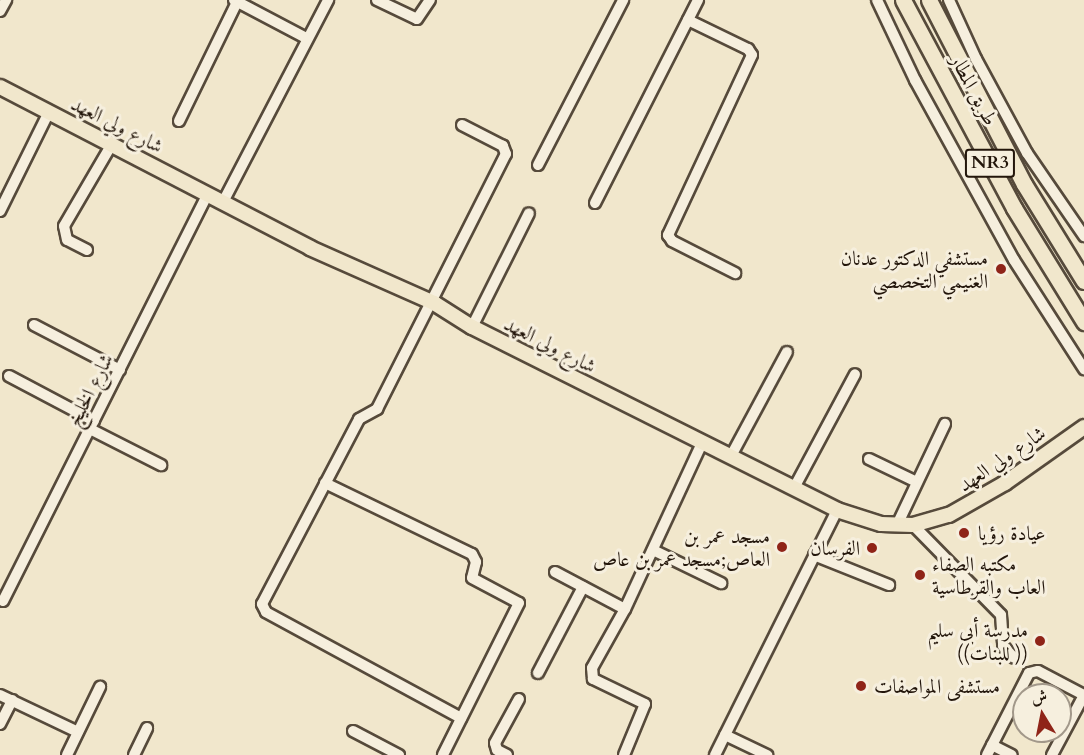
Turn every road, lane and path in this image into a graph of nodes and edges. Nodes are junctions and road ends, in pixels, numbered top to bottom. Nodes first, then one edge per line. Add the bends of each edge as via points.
1 (6, 0) edge
2 (328, 0) edge
3 (377, 0) edge
4 (430, 0) edge
5 (623, 0) edge
6 (698, 0) edge
7 (877, 0) edge
8 (903, 0) edge
9 (929, 0) edge
10 (949, 0) edge
11 (236, 1) edge
12 (0, 11) edge
13 (688, 20) junction
14 (306, 38) junction
15 (0, 87) edge
16 (49, 112) junction
17 (179, 121) dead end
18 (462, 125) dead end
19 (112, 144) junction
20 (537, 165) dead end
21 (208, 194) junction
22 (223, 202) junction
23 (595, 203) dead end
24 (1036, 203) junction
25 (0, 211) edge
26 (529, 213) dead end
27 (1084, 236) edge
28 (87, 250) dead end
29 (1084, 261) edge
30 (735, 273) dead end
31 (1084, 280) edge
32 (434, 303) junction
33 (1084, 322) edge
34 (34, 326) dead end
35 (472, 327) junction
36 (788, 352) dead end
37 (1084, 369) edge
38 (120, 370) junction
39 (855, 374) dead end
40 (9, 376) dead end
41 (945, 424) dead end
42 (92, 425) junction
43 (1084, 427) edge
44 (702, 443) junction
45 (731, 456) junction
46 (869, 459) dead end
47 (161, 465) dead end
48 (917, 482) junction
49 (325, 483) junction
50 (794, 488) junction
51 (837, 510) junction
52 (897, 525) junction
53 (913, 525) junction
54 (653, 550) junction
55 (814, 555) junction
56 (555, 572) dead end
57 (721, 583) dead end
58 (889, 585) dead end
59 (583, 587) junction
60 (3, 601) dead end
61 (625, 609) junction
62 (1014, 658) dead end
63 (538, 673) dead end
64 (100, 687) dead end
65 (0, 695) edge
66 (1084, 695) edge
67 (519, 699) dead end
68 (12, 700) junction
69 (461, 718) junction
70 (0, 724) edge
71 (147, 728) dead end
72 (353, 731) dead end
73 (78, 732) junction
74 (725, 735) junction
75 (989, 750) edge
76 (67, 755) edge
77 (134, 755) edge
78 (399, 755) edge
79 (443, 755) edge
80 (507, 755) edge
81 (624, 755) edge
82 (715, 755) edge
83 (767, 755) edge
84 (1012, 755) edge
85 (1052, 755) edge

1 - 12 street
2 - 14 street
3 - 4 street via 417,20
5 - 20 street
6 - 13 street
7 - 37 street via 915,80 1006,246
8 - 33 highway, طريق المطار / NR3 via 1014,208
9 - 24 highway, طريق المطار / NR3
10 - 27 street via 1027,153
11 - 14 street
11 - 17 street
13 - 23 street
13 - 30 street via 752,55 668,235 672,241
14 - 22 street
15 - 16 main road, شارع ولي العهد
16 - 19 main road, شارع ولي العهد
16 - 25 street
18 - 32 street via 503,146 506,154
19 - 21 main road, شارع ولي العهد
19 - 28 street via 64,226 67,240
21 - 22 main road, شارع ولي العهد
21 - 38 street, شارع الخليخ
22 - 32 main road, شارع ولي العهد via 310,248
24 - 29 highway
24 - 31 highway, طريق المطار / NR3
26 - 35 street
32 - 35 main road, شارع ولي العهد
32 - 49 street via 377,409 359,418
34 - 38 street
35 - 44 main road, شارع ولي العهد
36 - 45 street
38 - 42 street, شارع الخليخ
39 - 50 street
40 - 42 street
41 - 48 street
42 - 47 street
42 - 60 street, شارع الخليخ
43 - 53 main road, شارع ولي العهد via 977,502
44 - 45 main road, شارع ولي العهد
44 - 54 street
45 - 50 main road, شارع ولي العهد
46 - 48 street
48 - 52 street
49 - 69 street via 262,608
49 - 69 street via 472,554 476,562 472,578 518,601
50 - 51 main road, شارع ولي العهد
51 - 52 main road, شارع ولي العهد
51 - 55 street
52 - 53 main road, شارع ولي العهد
53 - 62 street via 1001,615 1003,646
54 - 57 street
54 - 61 street
55 - 58 street
55 - 74 street
56 - 59 street
59 - 61 street
59 - 63 street
61 - 81 street via 591,674 593,679 645,704
64 - 73 street
65 - 68 street
66 - 75 street via 1038,671 1029,673
66 - 85 street
67 - 80 street via 495,743 497,750
68 - 70 street
68 - 73 street
69 - 79 street
71 - 77 street
72 - 78 street
73 - 76 street
74 - 82 street
74 - 83 street
75 - 84 street

